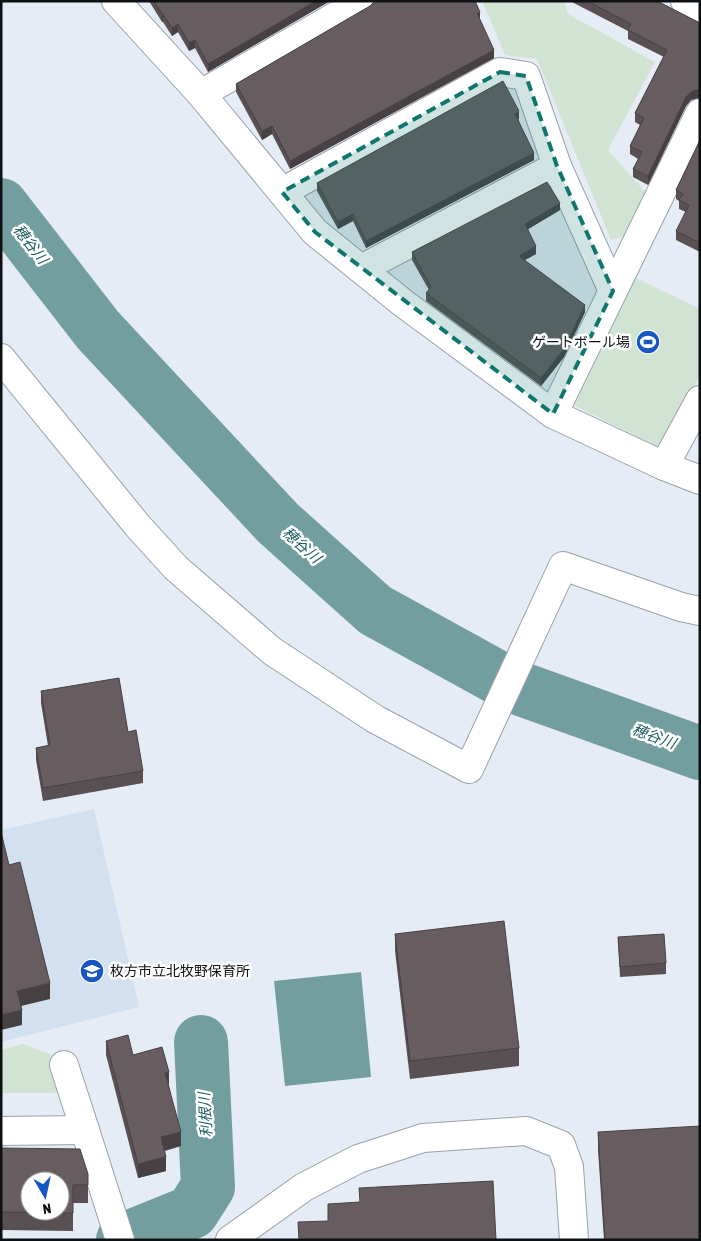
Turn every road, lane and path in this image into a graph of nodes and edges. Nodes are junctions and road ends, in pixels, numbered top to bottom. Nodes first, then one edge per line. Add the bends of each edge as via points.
1 (116, 1) edge
2 (362, 1) edge
3 (685, 1) edge
4 (700, 8) edge
5 (201, 94) junction
6 (700, 113) edge
7 (557, 166) junction
8 (282, 192) junction
9 (361, 269) junction
10 (613, 291) junction
11 (1, 358) edge
12 (700, 400) edge
13 (553, 414) junction
14 (664, 466) junction
15 (700, 480) edge
16 (700, 611) edge
17 (64, 1065) dead end
18 (86, 1130) junction
19 (1, 1131) edge
20 (120, 1240) edge
21 (230, 1240) edge
22 (574, 1240) edge

1 - 5 street
2 - 5 street
3 - 4 street
5 - 8 street
6 - 10 street
7 - 8 street via 526,76 500,72
7 - 9 street
7 - 10 street
8 - 9 street via 315,232
9 - 13 street
10 - 13 street
11 - 16 street via 176,568 272,651 375,719 468,769 563,566
12 - 14 street
13 - 14 street
14 - 15 street
17 - 18 street
18 - 19 street
18 - 20 street
21 - 22 street via 304,1187 358,1159 423,1138 526,1131 561,1145 569,1167

